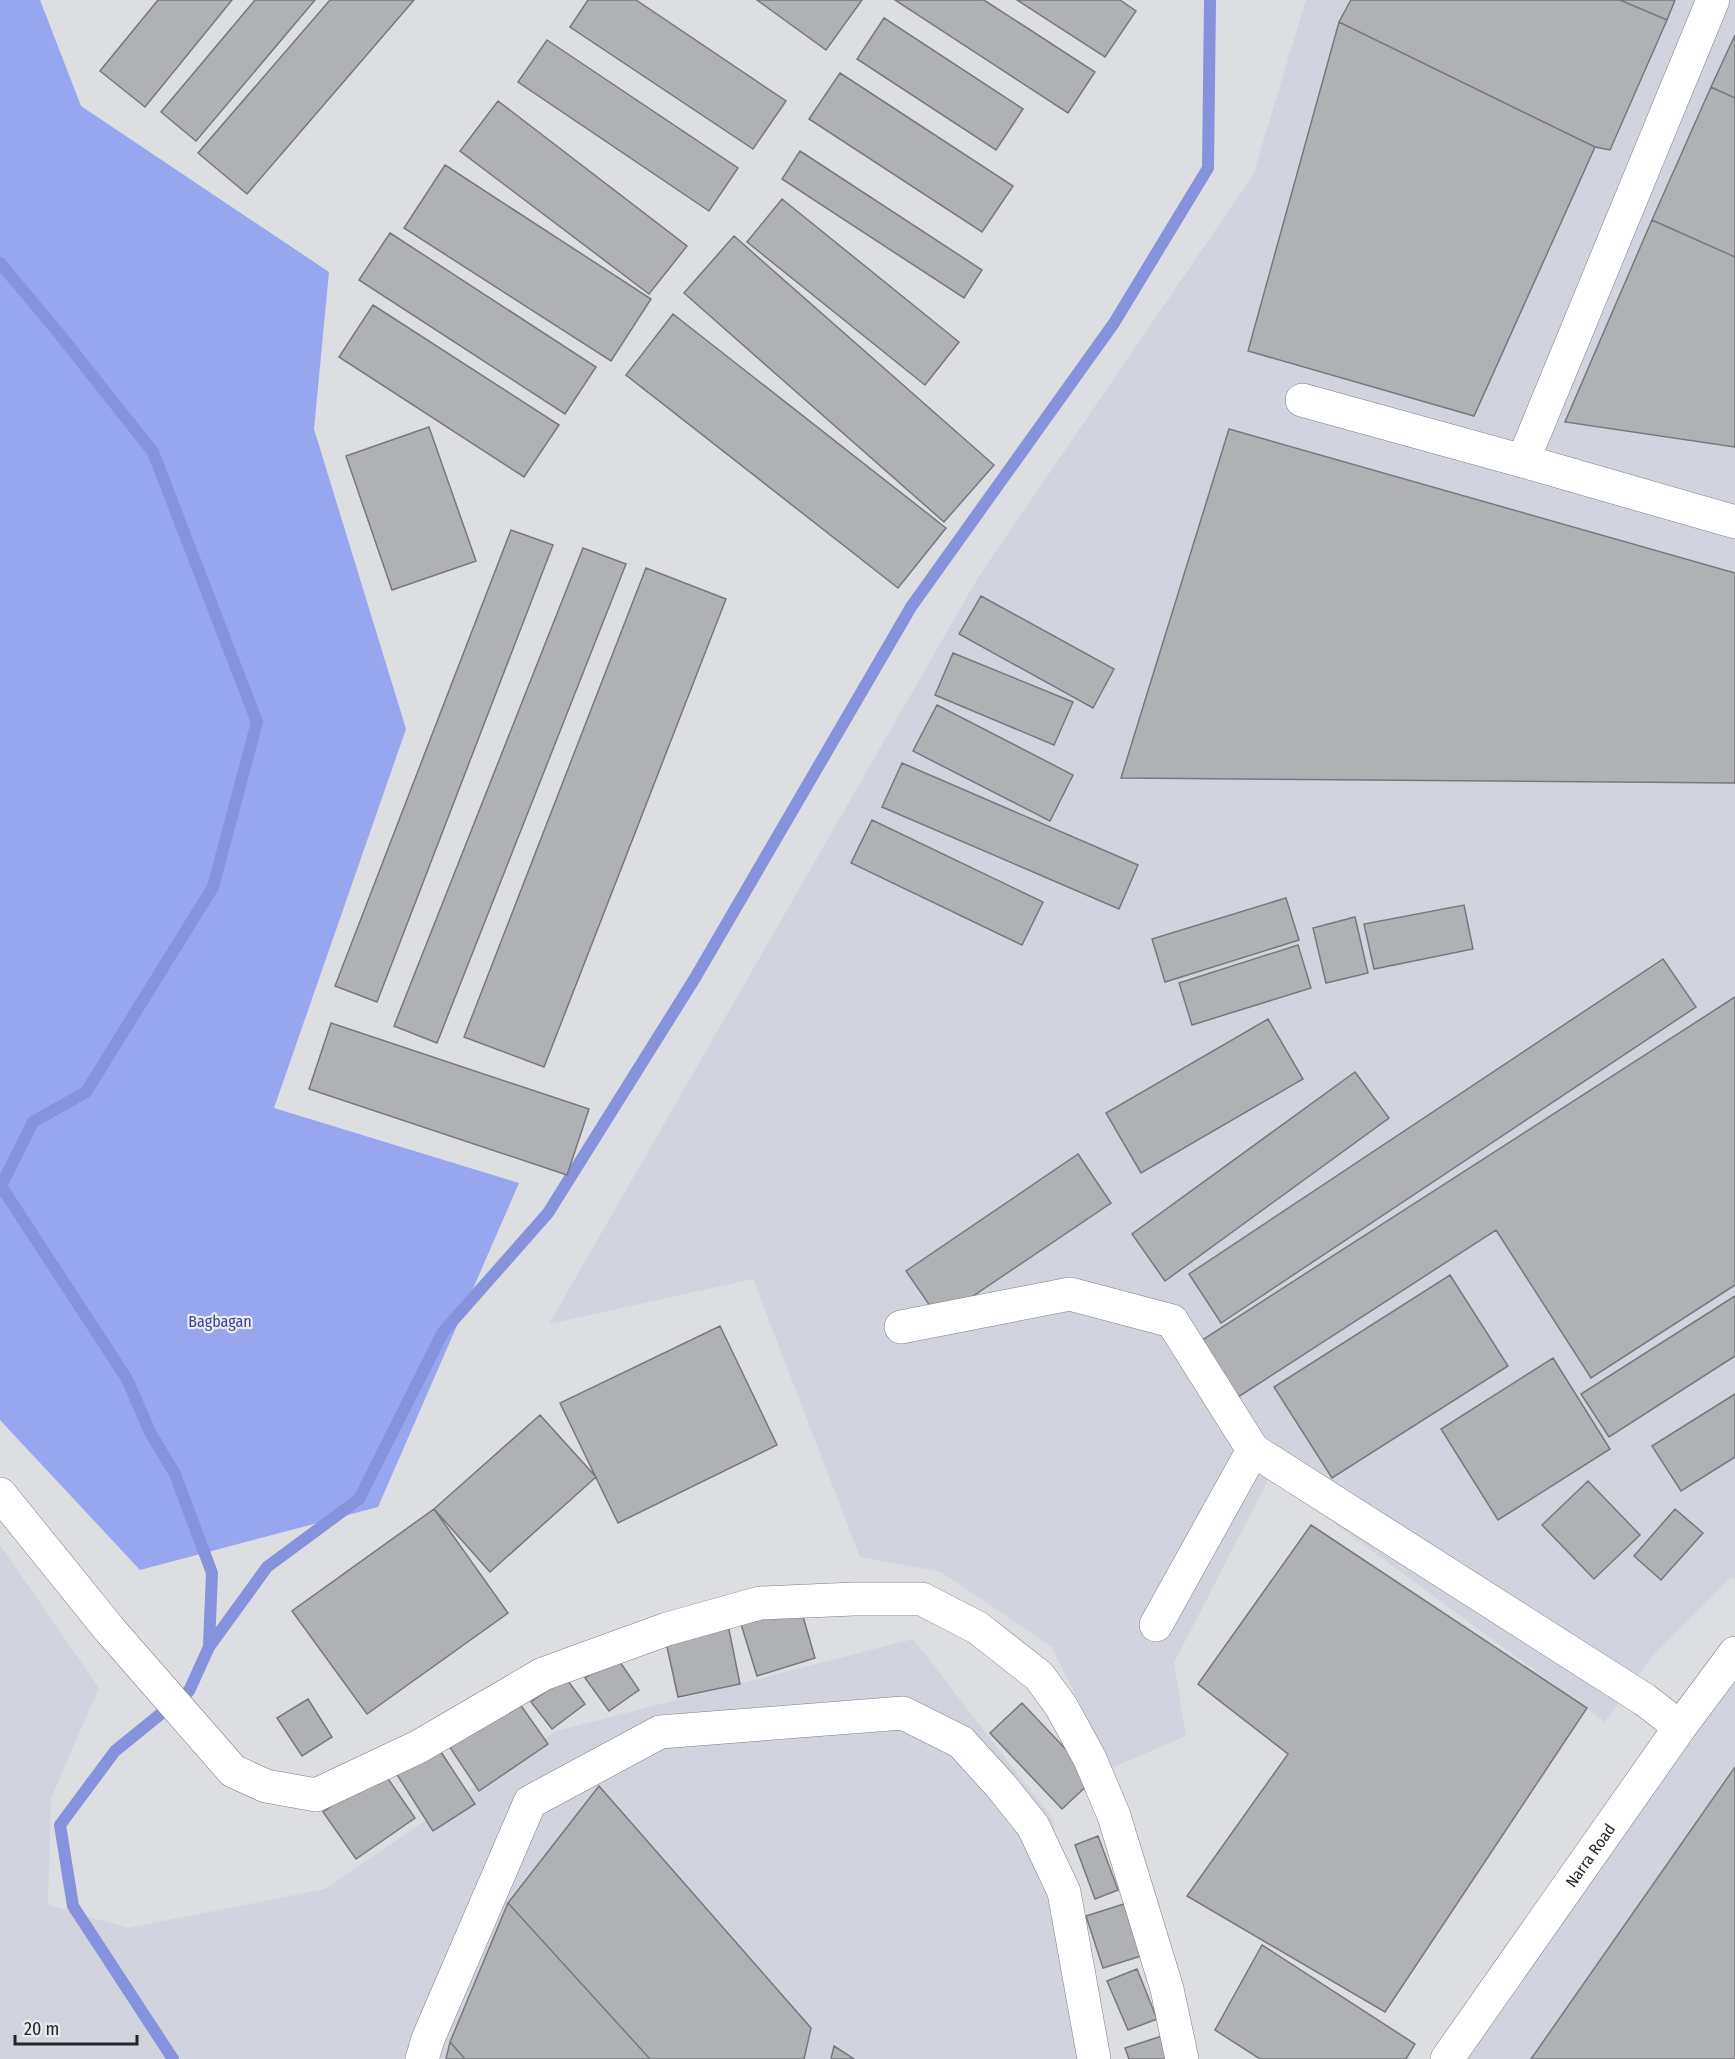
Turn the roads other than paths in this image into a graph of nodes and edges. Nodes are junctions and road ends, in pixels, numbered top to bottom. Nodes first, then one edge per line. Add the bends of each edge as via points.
1 (1713, 0) edge
2 (1302, 400) dead end
3 (1523, 460) junction
4 (1735, 522) edge
5 (901, 1328) dead end
6 (1253, 1450) junction
7 (0, 1494) edge
8 (1156, 1624) dead end
9 (1735, 1653) edge
10 (1680, 1727) junction
11 (422, 2059) edge
12 (1094, 2059) edge
13 (1182, 2059) edge
14 (1447, 2059) edge

1 - 3 street
2 - 3 street
3 - 4 street
5 - 6 street via 1070,1294 1172,1321
6 - 8 street
6 - 10 street via 1645,1700
7 - 13 street via 110,1630 233,1771 266,1786 316,1795 418,1747 543,1674 667,1629 760,1603 922,1599 978,1628 1022,1662 1039,1676 1061,1707 1090,1759 1114,1816 1167,1989
9 - 10 street, Narra Road
10 - 14 street, Narra Road
11 - 12 street via 530,1802 660,1732 903,1713 961,1742 1033,1826 1064,1892

